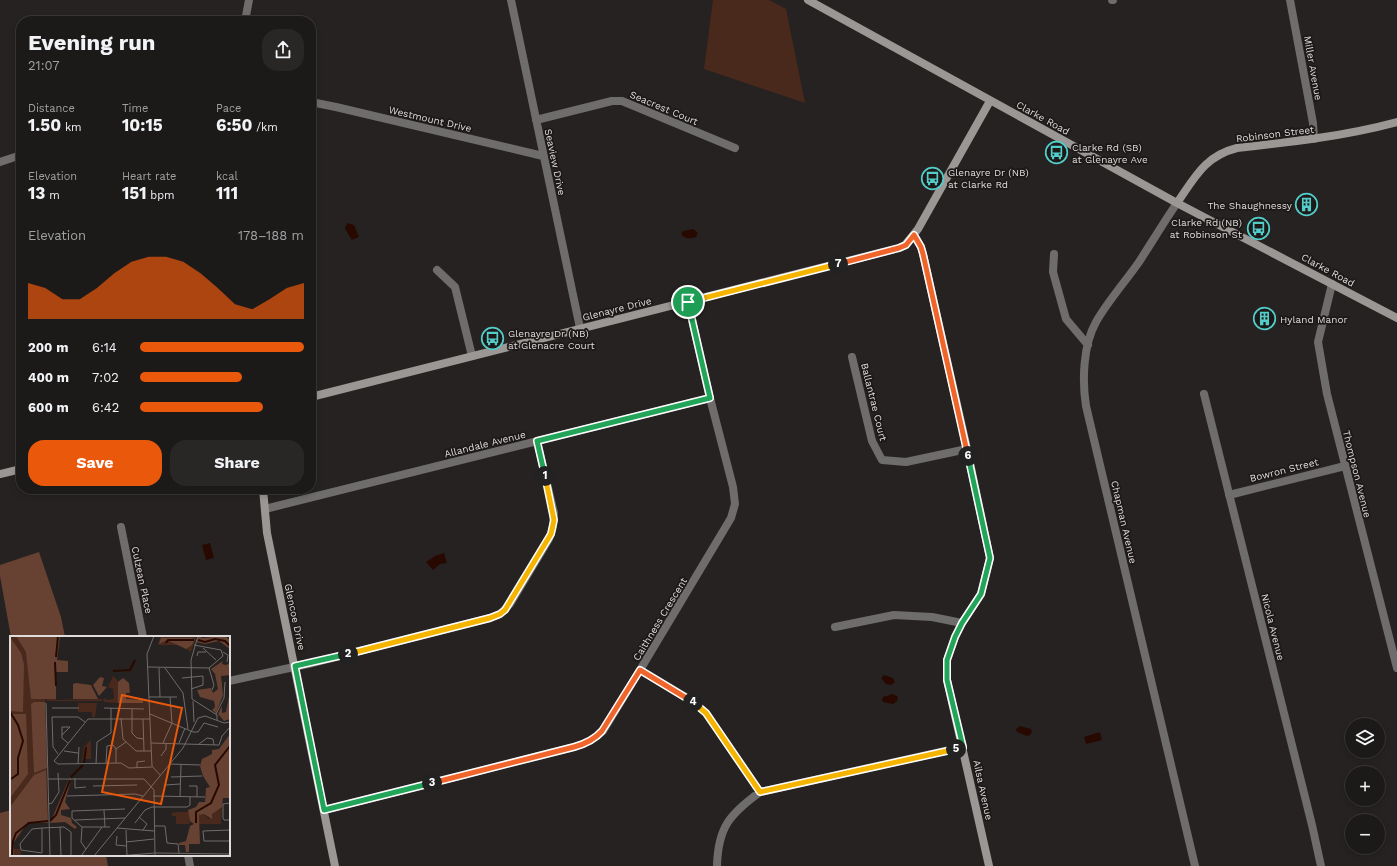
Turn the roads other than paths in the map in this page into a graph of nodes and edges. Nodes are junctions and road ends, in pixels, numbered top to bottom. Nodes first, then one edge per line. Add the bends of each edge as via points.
1 (249, 0) edge
2 (511, 0) edge
3 (808, 0) edge
4 (1290, 0) edge
5 (817, 3) edge
6 (246, 16) edge
7 (990, 101) junction
8 (316, 103) edge
9 (536, 120) junction
10 (1397, 122) edge
11 (1314, 139) junction
12 (735, 148) dead end
13 (543, 156) junction
14 (16, 157) edge
15 (0, 162) edge
16 (1177, 202) junction
17 (914, 235) junction
18 (1054, 254) dead end
19 (437, 270) dead end
20 (1332, 284) junction
21 (688, 302) junction
22 (1397, 318) edge
23 (580, 328) junction
24 (1088, 345) junction
25 (472, 356) junction
26 (852, 357) dead end
27 (1204, 394) dead end
28 (316, 396) edge
29 (710, 398) junction
30 (537, 441) junction
31 (967, 449) junction
32 (1345, 466) junction
33 (16, 470) edge
34 (0, 474) edge
35 (264, 494) edge
36 (1229, 495) junction
37 (265, 509) junction
38 (121, 527) dead end
39 (962, 623) junction
40 (835, 627) dead end
41 (144, 636) edge
42 (295, 666) junction
43 (1397, 668) edge
44 (640, 670) junction
45 (230, 681) edge
46 (963, 747) junction
47 (760, 792) junction
48 (324, 810) junction
49 (188, 856) edge
50 (190, 866) edge
51 (335, 866) edge
52 (717, 866) edge
53 (989, 866) edge
54 (1195, 866) edge
55 (1321, 866) edge

1 - 6 street
2 - 9 street, Seaview Drive
3 - 5 street, Clarke Road
4 - 11 street, Miller Avenue via 1312,115
5 - 7 street, Clarke Road
7 - 16 street, Clarke Road
7 - 17 street, Glenayre Drive
8 - 13 street, Westmount Drive
9 - 12 street, Seacrest Court via 612,101 622,101
9 - 13 street, Seaview Drive
10 - 11 street, Robinson Street
11 - 16 street, Robinson Street via 1237,148 1219,154 1205,164
13 - 23 street, Seaview Drive
14 - 15 street
16 - 20 street, Clarke Road
16 - 24 street, Chapman Avenue via 1139,262 1095,323
17 - 21 street, Glenayre Drive via 906,245 894,250
17 - 31 street, Ailsa Avenue via 923,254
18 - 24 street via 1053,272 1066,319
19 - 25 street via 455,287
20 - 22 street, Clarke Road
20 - 32 street, Thompson Avenue via 1318,342 1327,394
21 - 23 street, Glenayre Drive
21 - 29 street, Caithness Crescent
23 - 25 street, Glenayre Drive
24 - 54 street, Chapman Avenue via 1084,375 1086,406
25 - 28 street, Glenayre Drive
26 - 31 street, Ballantrae Court via 872,440 882,460 906,462
27 - 36 street, Nicola Avenue
29 - 30 street, Allandale Avenue
29 - 44 street, Caithness Crescent via 735,504 731,518
30 - 37 street, Allandale Avenue
30 - 42 street via 554,513 553,527 549,539 505,610 490,618
31 - 39 street, Ailsa Avenue via 990,558 981,594
32 - 36 street, Bowron Street
32 - 43 street, Thompson Avenue
33 - 34 street
35 - 37 street, Glencoe Drive
36 - 55 street, Nicola Avenue
37 - 42 street, Glencoe Drive via 267,533
38 - 41 street, Culzean Place
39 - 40 street via 932,617 894,615
39 - 46 street, Ailsa Avenue via 947,660 947,680
42 - 45 street
42 - 48 street, Glencoe Drive
44 - 47 street via 692,701 706,713
44 - 48 street, Caithness Crescent via 602,731 587,743
46 - 47 street
46 - 53 street, Ailsa Avenue
47 - 52 street via 738,808 723,829
48 - 51 street, Glencoe Drive
49 - 50 street

